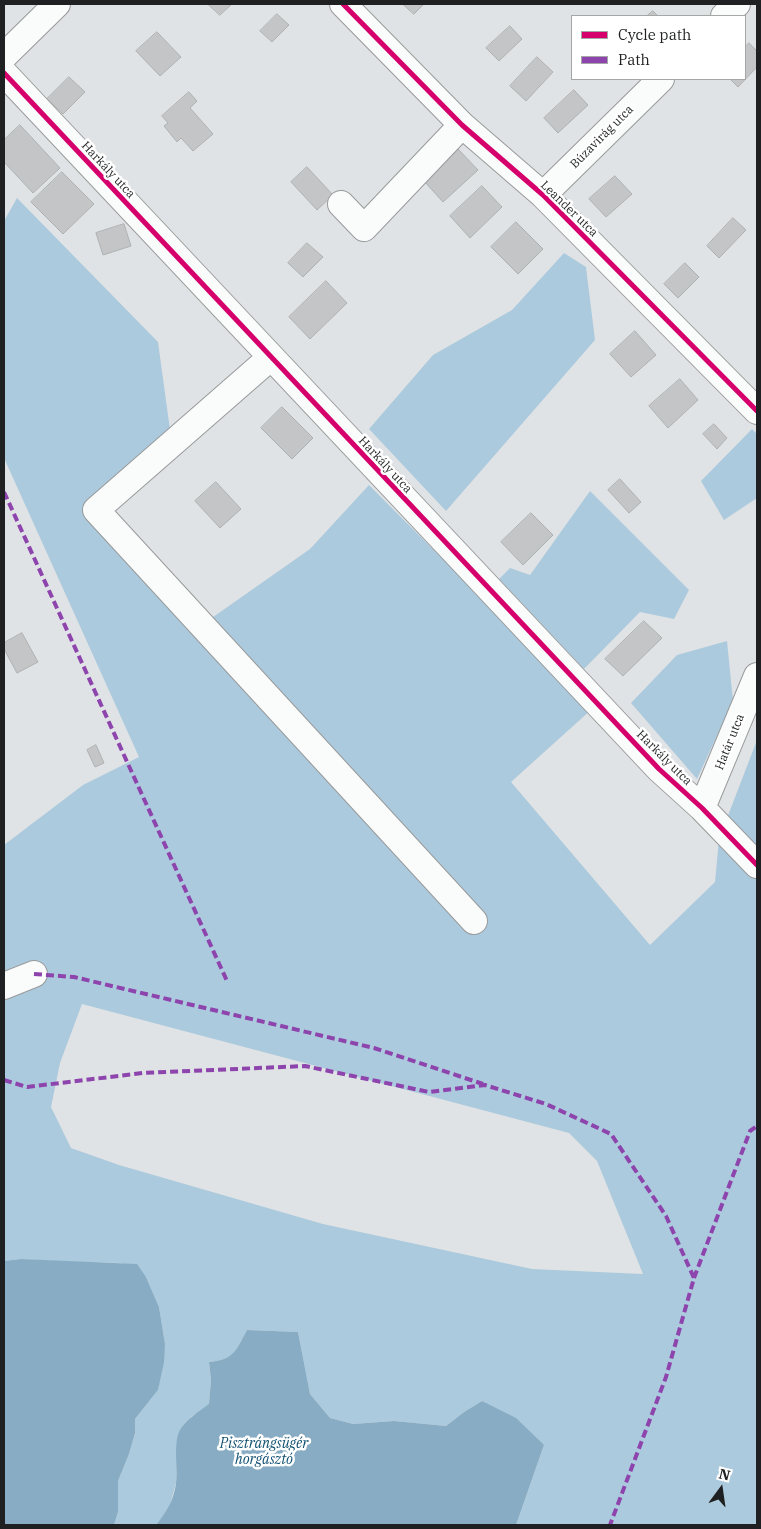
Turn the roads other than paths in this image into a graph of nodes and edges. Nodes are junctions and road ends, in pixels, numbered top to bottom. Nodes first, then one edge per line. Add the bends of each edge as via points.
1 (57, 4) edge
2 (342, 4) edge
3 (737, 4) edge
4 (725, 15) edge
5 (4, 56) edge
6 (4, 73) edge
7 (660, 80) edge
8 (462, 125) junction
9 (543, 195) junction
10 (342, 204) dead end
11 (270, 358) junction
12 (757, 411) edge
13 (757, 676) edge
14 (702, 808) junction
15 (757, 865) edge
16 (474, 921) dead end
17 (34, 974) dead end
18 (4, 986) edge

1 - 5 street
2 - 8 street, Leander utca
3 - 4 street
6 - 11 street, Harkály utca
7 - 9 street, Búzavirág utca
8 - 9 street, Leander utca
8 - 10 street via 364,228
9 - 12 street, Leander utca
11 - 14 street, Harkály utca via 659,769
11 - 16 street via 96,510
13 - 14 street, Határ utca
14 - 15 street, Harkály utca
17 - 18 street

